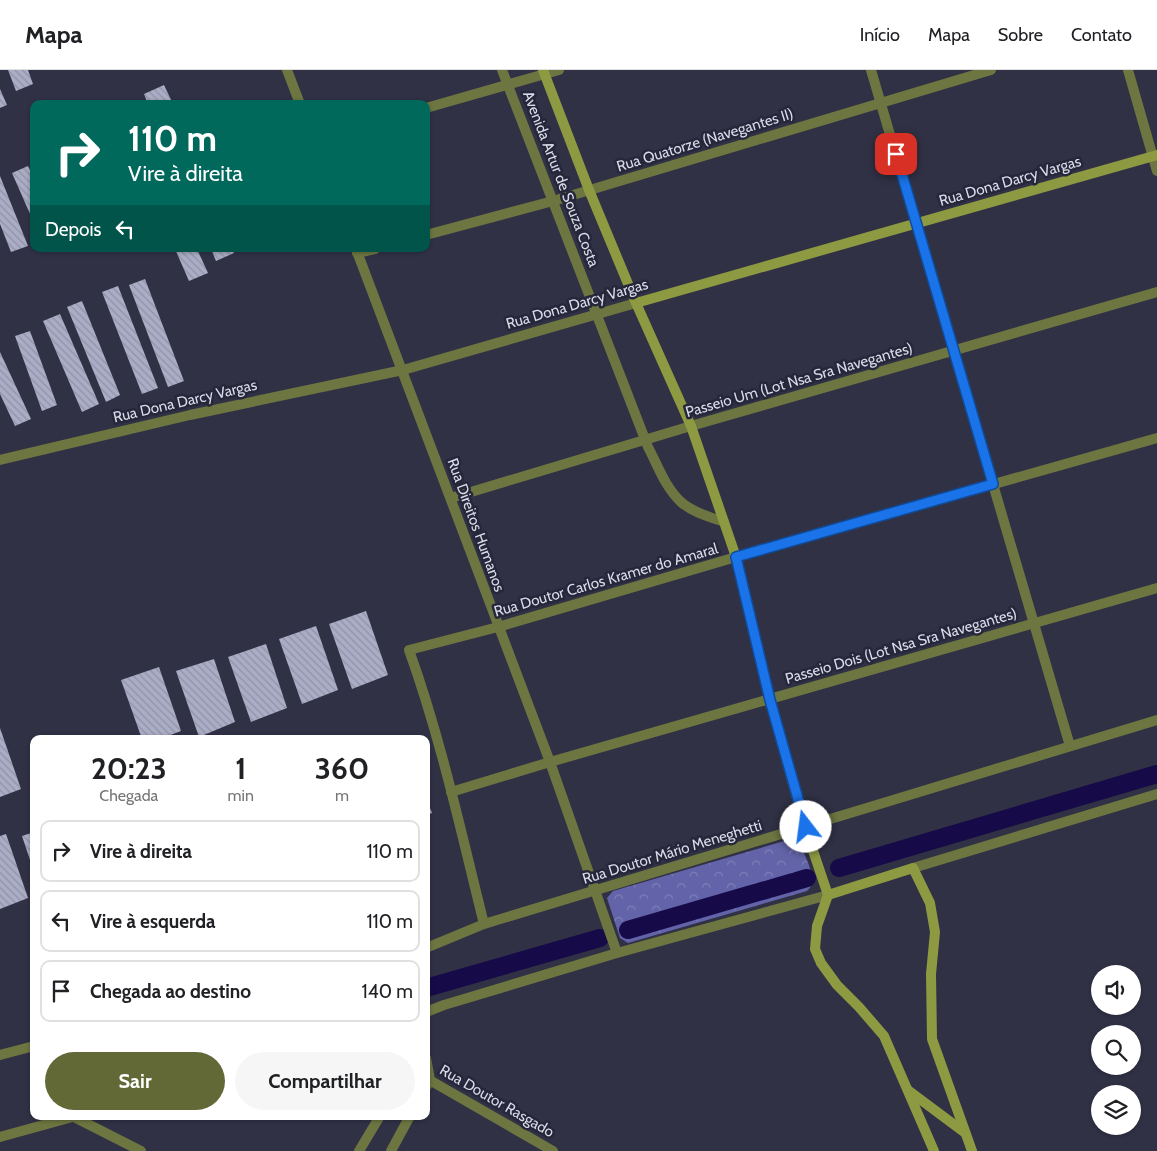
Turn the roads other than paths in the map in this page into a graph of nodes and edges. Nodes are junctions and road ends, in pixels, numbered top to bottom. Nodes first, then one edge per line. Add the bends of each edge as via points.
1 (287, 70) edge
2 (502, 70) edge
3 (559, 70) edge
4 (871, 70) edge
5 (991, 70) edge
6 (1128, 70) edge
7 (544, 72) edge
8 (508, 85) junction
9 (298, 100) edge
10 (881, 103) junction
11 (430, 107) edge
12 (1155, 156) edge
13 (1157, 171) edge
14 (589, 190) junction
15 (553, 201) junction
16 (916, 223) junction
17 (430, 234) edge
18 (356, 252) edge
19 (1157, 292) edge
20 (636, 303) junction
21 (597, 315) junction
22 (954, 351) junction
23 (402, 370) junction
24 (691, 426) junction
25 (1157, 438) edge
26 (0, 460) edge
27 (993, 484) junction
28 (451, 498) junction
29 (724, 522) junction
30 (736, 557) junction
31 (1157, 588) edge
32 (1034, 623) junction
33 (498, 627) junction
34 (770, 700) junction
35 (1157, 720) edge
36 (1070, 746) junction
37 (550, 762) junction
38 (451, 792) junction
39 (1157, 794) edge
40 (806, 827) junction
41 (913, 868) junction
42 (596, 890) junction
43 (828, 894) junction
44 (484, 924) junction
45 (430, 946) edge
46 (618, 953) junction
47 (430, 1010) edge
48 (30, 1047) edge
49 (0, 1056) edge
50 (430, 1083) edge
51 (908, 1089) junction
52 (64, 1120) edge
53 (81, 1120) edge
54 (378, 1120) edge
55 (408, 1120) edge
56 (964, 1132) junction
57 (0, 1137) edge
58 (141, 1151) edge
59 (359, 1151) edge
60 (391, 1151) edge
61 (553, 1151) edge
62 (934, 1151) edge
63 (972, 1151) edge

1 - 9 street
2 - 8 street, Avenida Artur de Souza Costa
3 - 7 street
4 - 10 street
5 - 10 street, Rua Quatorze (Navegantes II)
6 - 12 street
7 - 8 street
7 - 14 street, Avenida Artur de Souza Costa
8 - 11 street
8 - 15 street, Avenida Artur de Souza Costa
10 - 14 street, Rua Quatorze (Navegantes II)
10 - 16 street
12 - 13 street
12 - 16 street, Rua Dona Darcy Vargas
14 - 15 street, Rua Quatorze (Navegantes II)
14 - 20 street, Avenida Artur de Souza Costa
15 - 17 street, Rua Quatorze (Navegantes II)
15 - 21 street, Avenida Artur de Souza Costa
16 - 20 street, Rua Dona Darcy Vargas
16 - 22 street
18 - 23 street, Rua Direitos Humanos
19 - 22 street, Passeio Um (Lot Nsa Sra Navegantes)
20 - 21 street, Rua Dona Darcy Vargas
20 - 24 street, Avenida Artur de Souza Costa
21 - 23 street, Rua Dona Darcy Vargas
21 - 29 street, Avenida Artur de Souza Costa via 648,447 667,485 682,503
22 - 24 street, Passeio Um (Lot Nsa Sra Navegantes)
22 - 27 street
23 - 26 street, Rua Dona Darcy Vargas
23 - 28 street, Rua Direitos Humanos
24 - 28 street, Passeio Um (Lot Nsa Sra Navegantes)
24 - 29 street, Avenida Artur de Souza Costa
25 - 27 street, Rua Doutor Carlos Kramer do Amaral
27 - 30 street, Rua Doutor Carlos Kramer do Amaral
27 - 32 street
28 - 33 street, Rua Direitos Humanos
29 - 30 street, Avenida Artur de Souza Costa
30 - 33 street, Rua Doutor Carlos Kramer do Amaral
30 - 34 street, Avenida Artur de Souza Costa
31 - 32 street, Passeio Dois (Lot Nsa Sra Navegantes)
32 - 34 street, Passeio Dois (Lot Nsa Sra Navegantes)
32 - 36 street
33 - 37 street, Rua Direitos Humanos
33 - 38 street, Rua Doutor Carlos Kramer do Amaral via 410,650
34 - 37 street, Passeio Dois (Lot Nsa Sra Navegantes)
34 - 40 street, Avenida Artur de Souza Costa
35 - 36 street, Rua Doutor Mário Meneghetti
36 - 40 street, Rua Doutor Mário Meneghetti
37 - 38 street, Passeio Dois (Lot Nsa Sra Navegantes)
37 - 42 street, Rua Direitos Humanos
38 - 44 street
39 - 41 street
40 - 42 street, Rua Doutor Mário Meneghetti
40 - 43 street, Avenida Artur de Souza Costa
41 - 43 street
41 - 56 street via 930,903 934,932 932,1038
42 - 44 street, Rua Doutor Mário Meneghetti
42 - 46 street, Rua Direitos Humanos
43 - 46 street
43 - 51 street via 817,926 814,949 837,985 884,1036
44 - 45 street, Rua Doutor Mário Meneghetti
46 - 47 street
48 - 49 street
50 - 61 street, Rua Doutor Rasgado
51 - 56 street
51 - 62 street
52 - 57 street
53 - 58 street
54 - 59 street
55 - 60 street
56 - 63 street

